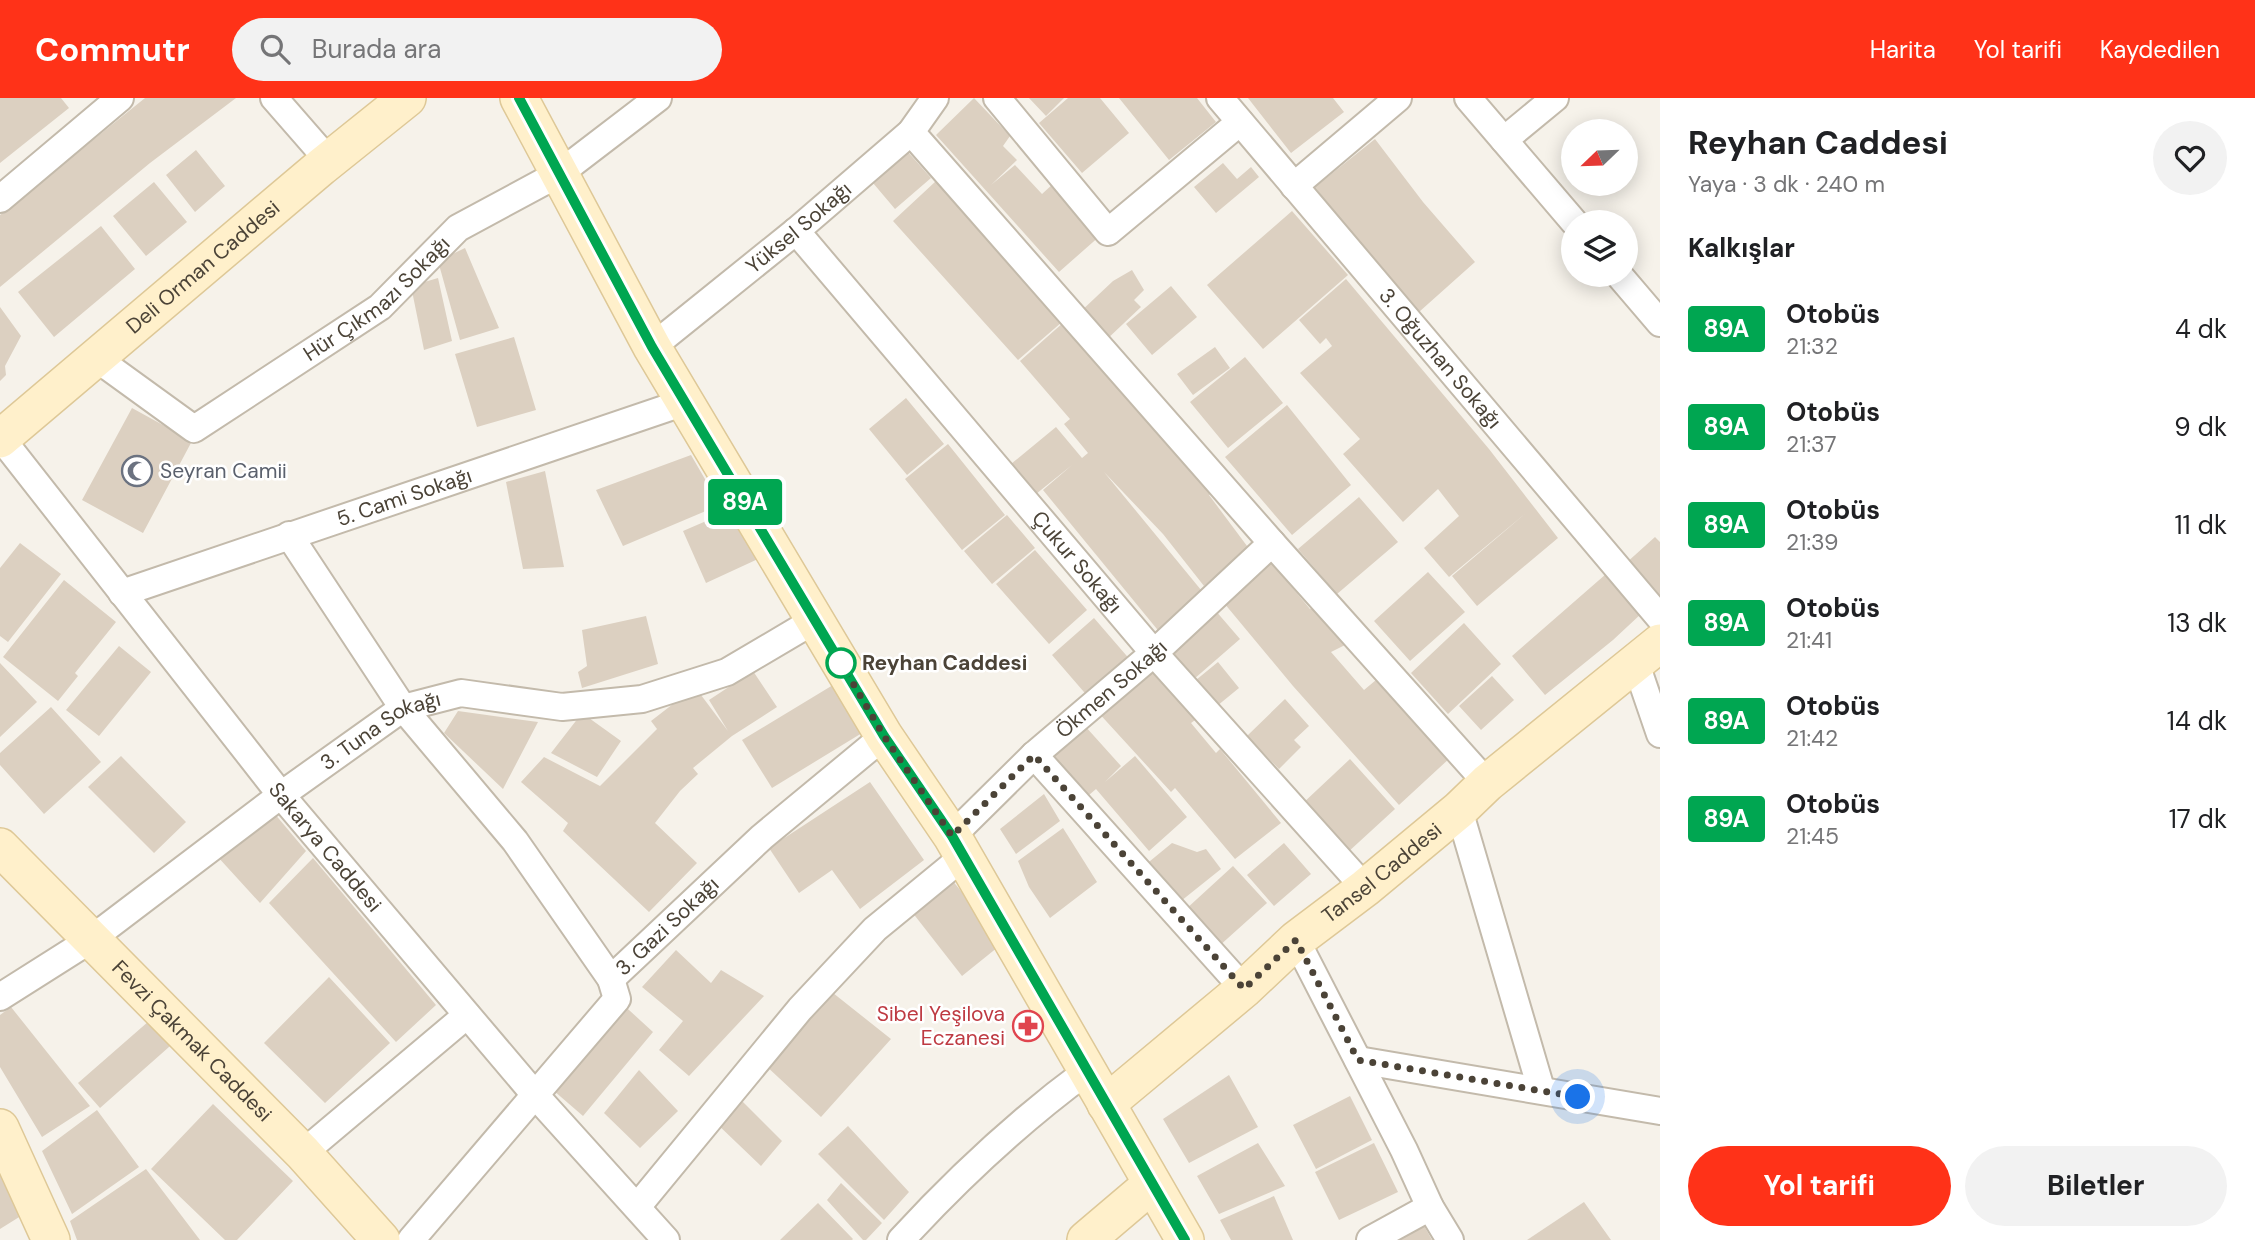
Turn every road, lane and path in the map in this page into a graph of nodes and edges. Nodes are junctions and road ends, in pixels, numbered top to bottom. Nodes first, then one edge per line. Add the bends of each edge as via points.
1 (120, 98) edge
2 (274, 98) edge
3 (407, 98) edge
4 (519, 98) edge
5 (658, 98) edge
6 (935, 98) edge
7 (997, 98) edge
8 (1220, 98) edge
9 (1398, 98) edge
10 (1468, 98) edge
11 (1555, 98) edge
12 (1240, 122) junction
13 (911, 132) junction
14 (1504, 140) junction
15 (328, 161) junction
16 (560, 173) junction
17 (1294, 186) junction
18 (0, 199) edge
19 (1564, 210) edge
20 (796, 231) junction
21 (1629, 287) edge
22 (1660, 323) edge
23 (652, 347) junction
24 (96, 358) junction
25 (685, 402) junction
26 (0, 439) edge
27 (289, 535) junction
28 (1272, 543) junction
29 (122, 593) junction
30 (1660, 618) edge
31 (815, 620) junction
32 (1154, 653) junction
33 (1648, 653) edge
34 (403, 708) junction
35 (1660, 734) edge
36 (884, 736) junction
37 (1034, 755) junction
38 (1487, 783) junction
39 (281, 795) junction
40 (1459, 810) junction
41 (958, 846) junction
42 (0, 847) edge
43 (1365, 888) junction
44 (90, 940) junction
45 (1296, 940) junction
46 (611, 979) junction
47 (1244, 989) junction
48 (0, 997) edge
49 (467, 1014) junction
50 (1358, 1060) junction
51 (1087, 1071) junction
52 (1541, 1089) junction
53 (536, 1096) junction
54 (1106, 1104) junction
55 (1660, 1111) edge
56 (0, 1128) edge
57 (303, 1153) junction
58 (1152, 1184) junction
59 (637, 1207) junction
60 (1430, 1208) junction
61 (51, 1240) edge
62 (381, 1240) edge
63 (411, 1240) edge
64 (666, 1240) edge
65 (901, 1240) edge
66 (1086, 1240) edge
67 (1185, 1240) edge
68 (1370, 1240) edge
69 (1450, 1240) edge

1 - 18 street
2 - 15 street
3 - 15 street, Deli Orman Caddesi
4 - 16 street
5 - 16 street, Hür Çıkmazı Sokağı
6 - 13 street, Yüksel Sokağı
7 - 12 street via 1108,232
8 - 12 street, 3. Oğuzhan Sokağı
9 - 17 street
10 - 14 street
11 - 14 street
12 - 17 street, 3. Oğuzhan Sokağı
13 - 20 street, Yüksel Sokağı
13 - 28 street
14 - 19 street
15 - 24 street, Deli Orman Caddesi
16 - 23 street
16 - 24 street, Hür Çıkmazı Sokağı via 458,228 380,307 194,429
17 - 30 street, 3. Oğuzhan Sokağı
20 - 23 street, Yüksel Sokağı
20 - 32 street, Çukur Sokağı
21 - 22 street
23 - 25 street
24 - 26 street, Deli Orman Caddesi
25 - 27 street, 5. Cami Sokağı
25 - 31 street
26 - 29 street, Sakarya Caddesi
27 - 29 street, 5. Cami Sokağı
27 - 34 street
28 - 32 street, Ökmen Sokağı
28 - 38 street
29 - 39 street, Sakarya Caddesi
31 - 34 street, 3. Tuna Sokağı via 727,672 642,699 562,707 461,693
31 - 36 street
32 - 37 street, Ökmen Sokağı
32 - 43 street, Çukur Sokağı
33 - 35 street
33 - 38 street, Tansel Caddesi
34 - 39 street, 3. Tuna Sokağı
34 - 46 street via 515,841
36 - 41 street
36 - 46 street, 3. Gazi Sokağı via 762,837
37 - 41 street, Ökmen Sokağı
37 - 47 street
38 - 40 street, Tansel Caddesi
39 - 44 street, 3. Tuna Sokağı
39 - 49 street, Sakarya Caddesi
40 - 43 street, Tansel Caddesi
40 - 52 street
41 - 51 street
41 - 59 street, Ökmen Sokağı via 800,1009
42 - 44 street, Fevzi Çakmak Caddesi
43 - 45 street, Tansel Caddesi
44 - 48 street, 3. Tuna Sokağı
44 - 57 street, Fevzi Çakmak Caddesi
45 - 47 street, Tansel Caddesi
45 - 50 street
46 - 53 street, 3. Gazi Sokağı via 617,999
47 - 54 street, Tansel Caddesi
49 - 53 street, Sakarya Caddesi
49 - 57 street
50 - 52 street
50 - 60 street
51 - 54 street
51 - 65 street via 1037,1108
52 - 55 street
53 - 59 street, Sakarya Caddesi
53 - 63 street, 3. Gazi Sokağı
54 - 58 street
56 - 61 street
57 - 62 street, Fevzi Çakmak Caddesi
58 - 66 street
58 - 67 street
59 - 64 street, Sakarya Caddesi
60 - 68 street
60 - 69 street

